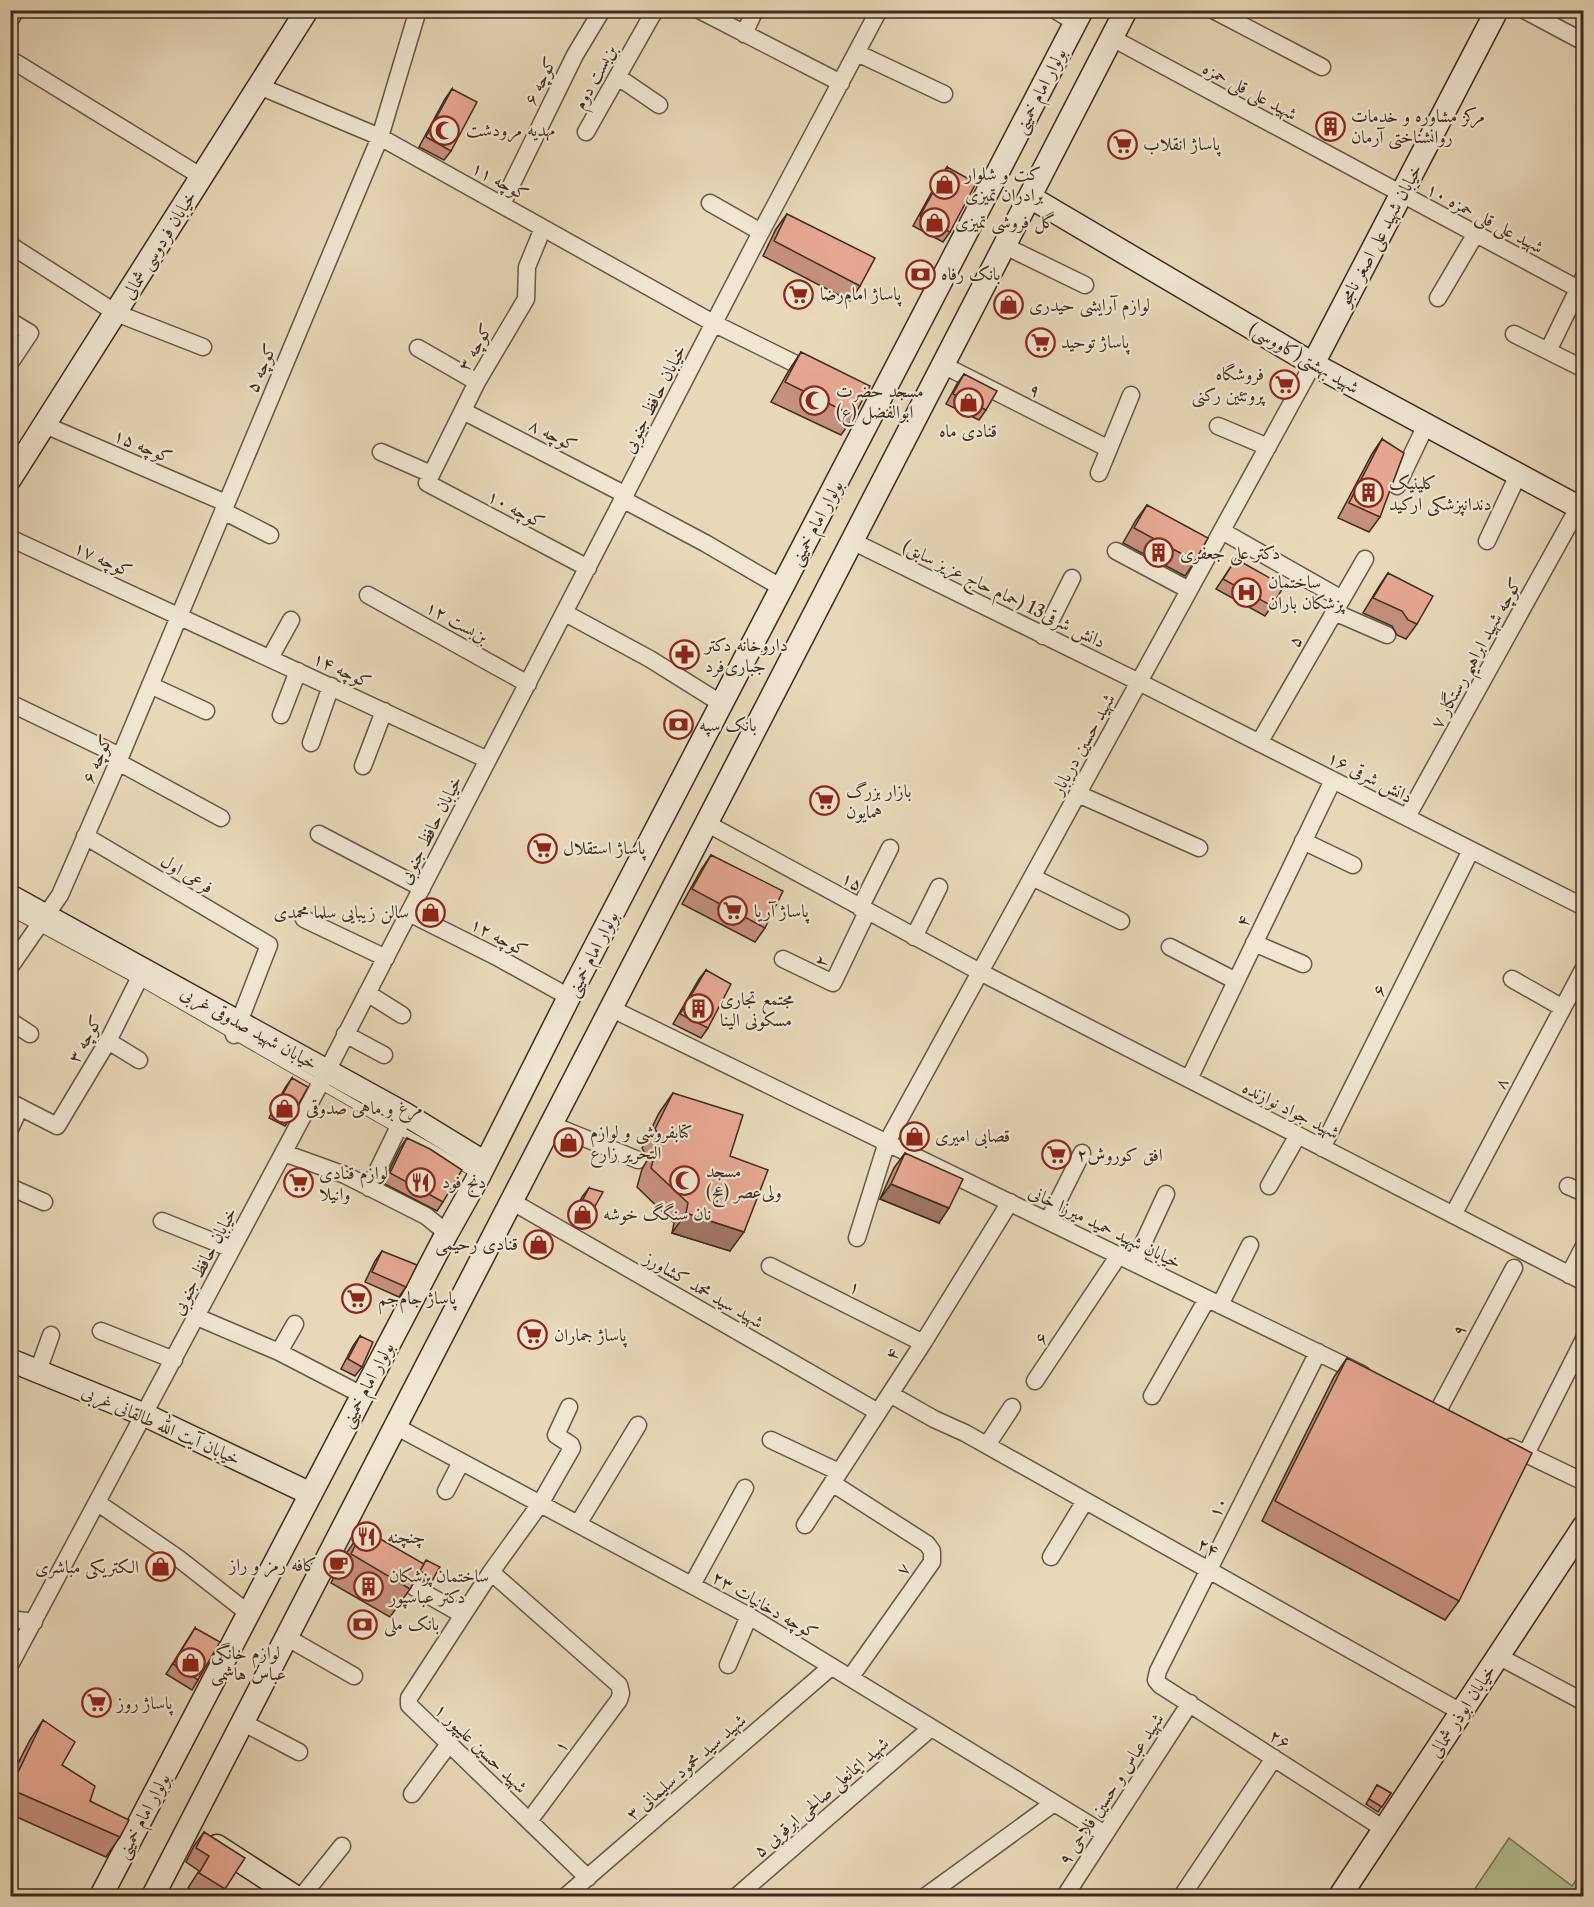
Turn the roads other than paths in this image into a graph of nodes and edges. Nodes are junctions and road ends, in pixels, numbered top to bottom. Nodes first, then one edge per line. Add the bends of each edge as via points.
1 (16, 10) edge
2 (307, 10) edge
3 (418, 10) edge
4 (602, 10) edge
5 (655, 10) edge
6 (699, 10) edge
7 (755, 10) edge
8 (879, 10) edge
9 (1055, 10) edge
10 (1126, 10) edge
11 (1213, 10) edge
12 (1497, 10) edge
13 (1524, 10) edge
14 (1079, 17) edge
15 (10, 20) edge
16 (744, 34) junction
17 (1112, 38) junction
18 (1584, 42) edge
19 (856, 53) junction
20 (10, 58) edge
21 (1322, 67) dead end
22 (618, 77) junction
23 (841, 83) junction
24 (259, 86) junction
25 (944, 94) dead end
26 (659, 105) dead end
27 (586, 132) dead end
28 (380, 137) junction
29 (202, 177) junction
30 (1401, 195) junction
31 (1030, 197) junction
32 (710, 203) dead end
33 (502, 204) junction
34 (543, 228) junction
35 (761, 232) junction
36 (1475, 235) junction
37 (10, 245) edge
38 (1005, 246) junction
39 (1085, 285) dead end
40 (1582, 286) edge
41 (1438, 298) dead end
42 (116, 313) junction
43 (10, 321) edge
44 (716, 324) junction
45 (1514, 334) dead end
46 (203, 347) dead end
47 (418, 348) dead end
48 (1548, 351) junction
49 (10, 363) edge
50 (1313, 364) junction
51 (943, 365) junction
52 (1584, 369) edge
53 (827, 379) edge
54 (477, 382) junction
55 (1131, 394) dead end
56 (463, 411) junction
57 (45, 425) junction
58 (1426, 425) junction
59 (1218, 426) dead end
60 (1268, 447) junction
61 (1109, 449) junction
62 (381, 452) dead end
63 (18, 453) edge
64 (1099, 473) dead end
65 (1518, 475) junction
66 (429, 478) junction
67 (10, 479) edge
68 (1397, 486) edge
69 (625, 498) junction
70 (1582, 506) edge
71 (224, 507) junction
72 (1222, 531) junction
73 (270, 535) dead end
74 (10, 538) edge
75 (852, 541) junction
76 (1487, 541) dead end
77 (1116, 551) dead end
78 (1365, 559) dead end
79 (588, 568) junction
80 (1072, 578) dead end
81 (782, 588) junction
82 (1189, 590) junction
83 (368, 595) dead end
84 (1338, 606) junction
85 (565, 613) junction
86 (179, 615) junction
87 (291, 620) dead end
88 (1386, 635) dead end
89 (1043, 636) junction
90 (270, 658) junction
91 (298, 671) junction
92 (1139, 682) junction
93 (528, 684) junction
94 (150, 685) junction
95 (331, 686) junction
96 (10, 703) edge
97 (722, 704) junction
98 (206, 711) dead end
99 (384, 711) junction
100 (281, 715) dead end
101 (310, 743) dead end
102 (1259, 743) junction
103 (119, 759) junction
104 (488, 760) junction
105 (363, 766) dead end
106 (1333, 780) junction
107 (1078, 794) junction
108 (1407, 817) junction
109 (221, 818) dead end
110 (706, 823) junction
111 (319, 834) dead end
112 (85, 836) junction
113 (1303, 841) junction
114 (890, 848) dead end
115 (1199, 848) dead end
116 (1471, 850) junction
117 (1353, 865) dead end
118 (1032, 877) junction
119 (939, 886) dead end
120 (422, 888) junction
121 (10, 896) edge
122 (1583, 904) edge
123 (864, 910) junction
124 (10, 911) edge
125 (409, 912) junction
126 (304, 919) dead end
127 (43, 920) junction
128 (1121, 921) dead end
129 (914, 937) junction
130 (1254, 943) junction
131 (1170, 947) dead end
132 (386, 958) junction
133 (783, 959) dead end
134 (1303, 964) dead end
135 (10, 967) edge
136 (1584, 968) edge
137 (980, 972) junction
138 (141, 975) junction
139 (1512, 979) dead end
140 (1236, 981) junction
141 (367, 993) junction
142 (569, 997) junction
143 (610, 1008) junction
144 (1563, 1008) junction
145 (402, 1015) dead end
146 (10, 1021) edge
147 (237, 1029) junction
148 (30, 1034) dead end
149 (345, 1034) junction
150 (108, 1041) junction
151 (384, 1054) dead end
152 (139, 1060) dead end
153 (323, 1077) junction
154 (1189, 1079) junction
155 (15, 1104) edge
156 (402, 1121) junction
157 (550, 1124) junction
158 (10, 1129) edge
159 (1298, 1135) junction
160 (887, 1142) junction
161 (1322, 1148) junction
162 (284, 1153) junction
163 (1082, 1153) dead end
164 (638, 1160) dead end
165 (482, 1169) junction
166 (1269, 1186) dead end
167 (1568, 1186) dead end
168 (10, 1187) edge
169 (369, 1188) junction
170 (1584, 1193) edge
171 (1166, 1194) dead end
172 (511, 1201) junction
173 (44, 1202) dead end
174 (1010, 1202) junction
175 (1453, 1215) junction
176 (162, 1221) dead end
177 (1048, 1221) junction
178 (447, 1233) junction
179 (856, 1238) dead end
180 (1250, 1245) dead end
181 (1584, 1246) edge
182 (232, 1249) junction
183 (1119, 1255) junction
184 (1134, 1263) junction
185 (770, 1266) dead end
186 (1515, 1268) dead end
187 (1576, 1278) edge
188 (1214, 1302) junction
189 (197, 1317) junction
190 (295, 1324) dead end
191 (101, 1331) dead end
192 (51, 1335) dead end
193 (1584, 1339) edge
194 (923, 1343) junction
195 (279, 1352) junction
196 (1318, 1352) junction
197 (10, 1360) edge
198 (174, 1360) junction
199 (38, 1371) junction
200 (1035, 1381) dead end
201 (1378, 1382) edge
202 (890, 1394) junction
203 (362, 1395) junction
204 (1152, 1396) dead end
205 (569, 1407) dead end
206 (1012, 1407) dead end
207 (878, 1412) junction
208 (145, 1415) junction
209 (1457, 1420) edge
210 (638, 1425) dead end
211 (395, 1426) junction
212 (771, 1440) dead end
213 (1497, 1440) edge
214 (987, 1445) junction
215 (1526, 1454) junction
216 (461, 1462) junction
217 (836, 1477) junction
218 (1584, 1482) edge
219 (745, 1488) dead end
220 (446, 1491) dead end
221 (311, 1494) junction
222 (1085, 1501) junction
223 (98, 1503) junction
224 (540, 1504) junction
225 (578, 1524) junction
226 (805, 1525) dead end
227 (1584, 1526) edge
228 (1051, 1557) dead end
229 (375, 1564) edge
230 (1208, 1569) junction
231 (491, 1572) junction
232 (692, 1585) junction
233 (248, 1613) junction
234 (463, 1615) junction
235 (749, 1616) junction
236 (10, 1619) edge
237 (34, 1622) junction
238 (286, 1637) junction
239 (1498, 1656) junction
240 (10, 1665) edge
241 (728, 1665) dead end
242 (831, 1667) junction
243 (354, 1676) dead end
244 (850, 1678) junction
245 (1156, 1680) joint
246 (1584, 1702) edge
247 (1190, 1703) junction
248 (1461, 1712) junction
249 (242, 1722) junction
250 (931, 1728) junction
251 (449, 1744) junction
252 (299, 1752) dead end
253 (1274, 1758) junction
254 (412, 1794) dead end
255 (1054, 1803) junction
256 (529, 1821) junction
257 (189, 1827) junction
258 (1384, 1829) junction
259 (1105, 1834) junction
260 (342, 1845) dead end
261 (588, 1878) junction
262 (101, 1896) edge
263 (153, 1896) edge
264 (294, 1896) edge
265 (302, 1896) edge
266 (566, 1896) edge
267 (737, 1896) edge
268 (926, 1896) edge
269 (1065, 1896) edge
270 (1182, 1896) edge
271 (1340, 1896) edge

1 - 15 street
2 - 24 main road, خیابان فردوسی شمالی
3 - 28 street
4 - 33 street, کوچه ۶ via 575,55
5 - 22 street, بن‌بست دوم
6 - 16 street
7 - 16 street
8 - 19 street, خیابان حافظ جنوبی
9 - 14 street
10 - 17 main road
11 - 21 street
12 - 30 main road, خیابان شهید علی اصغر نامجو
13 - 18 street
14 - 81 main road, بولوار امام خمینی via 872,402
16 - 23 street
17 - 30 street, شهید علی قلی حمزه
17 - 31 main road
19 - 23 street, خیابان حافظ جنوبی
19 - 25 street
20 - 29 street
22 - 26 street
22 - 27 street, بن‌بست دوم
23 - 35 street, خیابان حافظ جنوبی
24 - 28 street, کوچه ۱۱
24 - 29 main road, خیابان فردوسی شمالی
28 - 33 street, کوچه ۱۱
28 - 71 street, کوچه ۵
29 - 42 main road, خیابان فردوسی شمالی
30 - 36 street, شهید علی قلی حمزه ۱۰
30 - 50 main road, خیابان شهید علی اصغر نامجو
31 - 38 main road
31 - 50 main road, شهید بهشتی(کاووسی)
32 - 35 street
33 - 34 street, کوچه ۱۱
34 - 44 street, کوچه ۱۱
34 - 54 street, کوچه ۳ via 527,267 526,299
35 - 44 street, خیابان حافظ جنوبی
36 - 40 street, شهید علی قلی حمزه ۱۰
36 - 41 street
37 - 42 street
38 - 39 street
38 - 51 main road
40 - 48 street
42 - 46 street
42 - 57 main road, خیابان فردوسی شمالی
43 - 49 street via 30,333
44 - 53 street
44 - 69 street, خیابان حافظ جنوبی
45 - 48 street
47 - 54 street
48 - 52 street
50 - 58 main road, شهید بهشتی(کاووسی)
50 - 60 street, شهید حسین دریابار
51 - 61 street, ۹
51 - 75 main road
54 - 56 street, کوچه ۳
55 - 61 street
56 - 66 street, کوچه ۳
56 - 69 street, کوچه ۸
57 - 63 main road, خیابان فردوسی شمالی
57 - 71 street, کوچه ۱۵
58 - 65 main road, شهید بهشتی(کاووسی)
58 - 68 street
59 - 60 street
60 - 72 street, شهید حسین دریابار
61 - 64 street
62 - 66 street
63 - 67 main road, خیابان فردوسی شمالی
65 - 70 main road, شهید بهشتی(کاووسی)
65 - 76 street
66 - 79 street, کوچه ۱۰
69 - 79 street, خیابان حافظ جنوبی
69 - 81 street
70 - 108 street, کوچه شهید ابراهیم رستگار ۷
71 - 73 street, کوچه ۱۵
71 - 86 street, کوچه ۵
72 - 82 street, شهید حسین دریابار
72 - 84 street
74 - 86 street, کوچه ۱۷
75 - 89 street, دانش شرقی13 (حمام حاج عزیز سابق)
75 - 110 main road
77 - 82 street
78 - 84 street, ۵
79 - 85 street, خیابان حافظ جنوبی
80 - 89 street
81 - 97 main road, بولوار امام خمینی
82 - 92 street, شهید حسین دریابار
83 - 93 street, بن‌بست ۱۲
84 - 88 street
84 - 102 street, ۵
85 - 93 street, خیابان حافظ جنوبی
85 - 97 street
86 - 90 street, کوچه ۱۴
86 - 94 street, کوچه ۶
87 - 90 street
89 - 92 street, دانش شرقی13 (حمام حاج عزیز سابق)
90 - 91 street, کوچه ۱۴
91 - 95 street, کوچه ۱۴
91 - 100 street
92 - 102 street, دانش شرقی ۱۶
92 - 107 street, شهید حسین دریابار
93 - 104 street, خیابان حافظ جنوبی
94 - 98 street
94 - 103 street, کوچه ۶
95 - 99 street, کوچه ۱۴
95 - 101 street
96 - 103 street
97 - 142 main road, بولوار امام خمینی
99 - 104 street, کوچه ۱۴
99 - 105 street
102 - 106 street, دانش شرقی ۱۶
103 - 109 street
103 - 112 street, کوچه ۶
104 - 120 street, خیابان حافظ جنوبی
106 - 108 street, دانش شرقی ۱۶
106 - 113 street, ۴
107 - 115 street
107 - 118 street, شهید حسین دریابار
108 - 116 street, دانش شرقی ۱۶
110 - 123 street, ۱۵
110 - 143 main road
111 - 120 street
112 - 127 street, کوچه ۶ via 60,896
112 - 147 street, فرعی اول via 269,945
113 - 117 street
113 - 130 street, ۴
114 - 123 street
116 - 122 street, دانش شرقی ۱۶
116 - 161 street, ۶
118 - 128 street
118 - 137 street, شهید حسین دریابار
119 - 129 street
120 - 125 street, خیابان حافظ جنوبی
121 - 127 main road, خیابان شهید صدوقی غربی
123 - 129 street, ۱۵
123 - 133 street, ۲ via 833,983
124 - 127 lane
125 - 132 street, خیابان حافظ جنوبی
125 - 142 street, کوچه ۱۲
126 - 132 street
127 - 135 street
127 - 138 main road, خیابان شهید صدوقی غربی
129 - 137 street, ۱۵
130 - 134 street
130 - 140 street, ۴
131 - 140 street
132 - 141 street, خیابان حافظ جنوبی
136 - 144 street, ۸
137 - 154 street, شهید جواد نوازنده
137 - 160 street, شهید حسین دریابار
138 - 147 main road, خیابان شهید صدوقی غربی
138 - 150 street, کوچه ۳
139 - 144 street
140 - 154 street, ۴
141 - 145 street
141 - 149 street, خیابان حافظ جنوبی
142 - 165 main road, بولوار امام خمینی
143 - 157 main road
143 - 160 street, خیابان شهید حمید میرزا خانی
144 - 175 street, ۸
146 - 148 street
147 - 153 main road, خیابان شهید صدوقی غربی
149 - 151 street
149 - 153 street, خیابان حافظ جنوبی
150 - 152 street
150 - 155 street, کوچه ۳ via 57,1126
153 - 156 main road, خیابان شهید صدوقی غربی
153 - 162 street, خیابان حافظ جنوبی
154 - 159 street, شهید جواد نوازنده
155 - 158 street
156 - 165 main road, خیابان شهید صدوقی غربی
156 - 169 street
157 - 164 street
157 - 172 main road
159 - 161 street, شهید جواد نوازنده
159 - 166 street
160 - 174 street, خیابان شهید حمید میرزا خانی
160 - 179 street
161 - 175 street, شهید جواد نوازنده
162 - 169 street
162 - 182 street, خیابان حافظ جنوبی
163 - 177 street
165 - 178 main road, بولوار امام خمینی
167 - 170 street
168 - 173 street
169 - 178 street via 426,1216
171 - 184 street
172 - 207 street, شهید سید محمد کشاورز
172 - 211 main road
174 - 177 street, خیابان شهید حمید میرزا خانی
174 - 194 street, ۴
175 - 187 street, شهید جواد نوازنده
176 - 182 street
177 - 183 street, خیابان شهید حمید میرزا خانی
178 - 203 main road, بولوار امام خمینی
180 - 188 street
181 - 187 street
182 - 189 street, خیابان حافظ جنوبی
183 - 184 street, خیابان شهید حمید میرزا خانی
183 - 200 street, ۶
184 - 188 street, خیابان شهید حمید میرزا خانی
185 - 194 street, ۱
186 - 209 street, ۹ via 1433,1408
188 - 196 street, خیابان شهید حمید میرزا خانی
188 - 204 street
189 - 195 street
189 - 198 street, خیابان حافظ جنوبی
190 - 195 street
191 - 198 street
192 - 199 street
193 - 215 street
194 - 202 street, ۴
195 - 203 street
196 - 201 street, خیابان شهید حمید میرزا خانی
196 - 230 street, ۱۰
197 - 199 main road, خیابان آیت الله طالقانی غربی
198 - 208 street, خیابان حافظ جنوبی
199 - 208 main road, خیابان آیت الله طالقانی غربی
202 - 207 street, ۴
202 - 214 street, ۲۴
203 - 221 main road, بولوار امام خمینی
205 - 224 street via 556,1435 572,1448
206 - 214 street
207 - 217 street, ۴
208 - 221 main road, خیابان آیت الله طالقانی غربی
208 - 223 street, خیابان حافظ جنوبی
210 - 225 street
211 - 216 street, کوچه دخانیات ۲۳
211 - 238 main road via 341,1545
212 - 217 street
213 - 215 street
214 - 222 street, ۲۴
215 - 218 street
216 - 220 street
216 - 224 street, کوچه دخانیات ۲۳
217 - 226 street, ۴
217 - 244 street, ۷ via 932,1551 932,1562
219 - 232 street
221 - 233 main road, بولوار امام خمینی
222 - 228 street
222 - 230 street, ۲۴
223 - 233 street
223 - 237 street, خیابان حافظ جنوبی
224 - 225 street, کوچه دخانیات ۲۳
224 - 231 street
225 - 232 street, کوچه دخانیات ۲۳
227 - 239 main road, خیابان ابوذر شمالی
229 - 234 street
230 - 245 street, ۱۰
230 - 248 street, ۲۴
231 - 234 street, شهید حسین علیپور ۱
231 - 256 street, ۱ via 619,1685 621,1693
232 - 235 street, کوچه دخانیات ۲۳
233 - 262 main road, بولوار امام خمینی
234 - 251 street, شهید حسین علیپور ۱ via 408,1705
235 - 241 street
235 - 242 street, کوچه دخانیات ۲۳
236 - 237 street
237 - 240 street, خیابان حافظ جنوبی
238 - 243 street
238 - 249 main road
239 - 246 street
239 - 248 main road, خیابان ابوذر شمالی
242 - 244 street, کوچه دخانیات ۲۳
242 - 261 street, شهید سید محمود سلیمانی ۳
244 - 250 street, کوچه دخانیات ۲۳
245 - 247 street, ۲۶
247 - 253 street, ۲۶
247 - 259 street, شهید عباس و حسین فلاحی ۹
248 - 258 main road, خیابان ابوذر شمالی
249 - 252 street
249 - 257 main road
250 - 255 street, کوچه دخانیات ۲۳
250 - 267 street, شهید ایمانعلی صالحی ابرقویی ۵
251 - 254 street
251 - 256 street, شهید حسین علیپور ۱
253 - 258 street, ۲۶
253 - 270 street
255 - 259 street, کوچه دخانیات ۲۳
255 - 268 street
256 - 261 street, شهید حسین علیپور ۱
257 - 263 main road
257 - 264 main road
258 - 271 main road, خیابان ابوذر شمالی
259 - 269 street, شهید عباس و حسین فلاحی ۹
260 - 265 street
261 - 266 street, شهید سید محمود سلیمانی ۳

